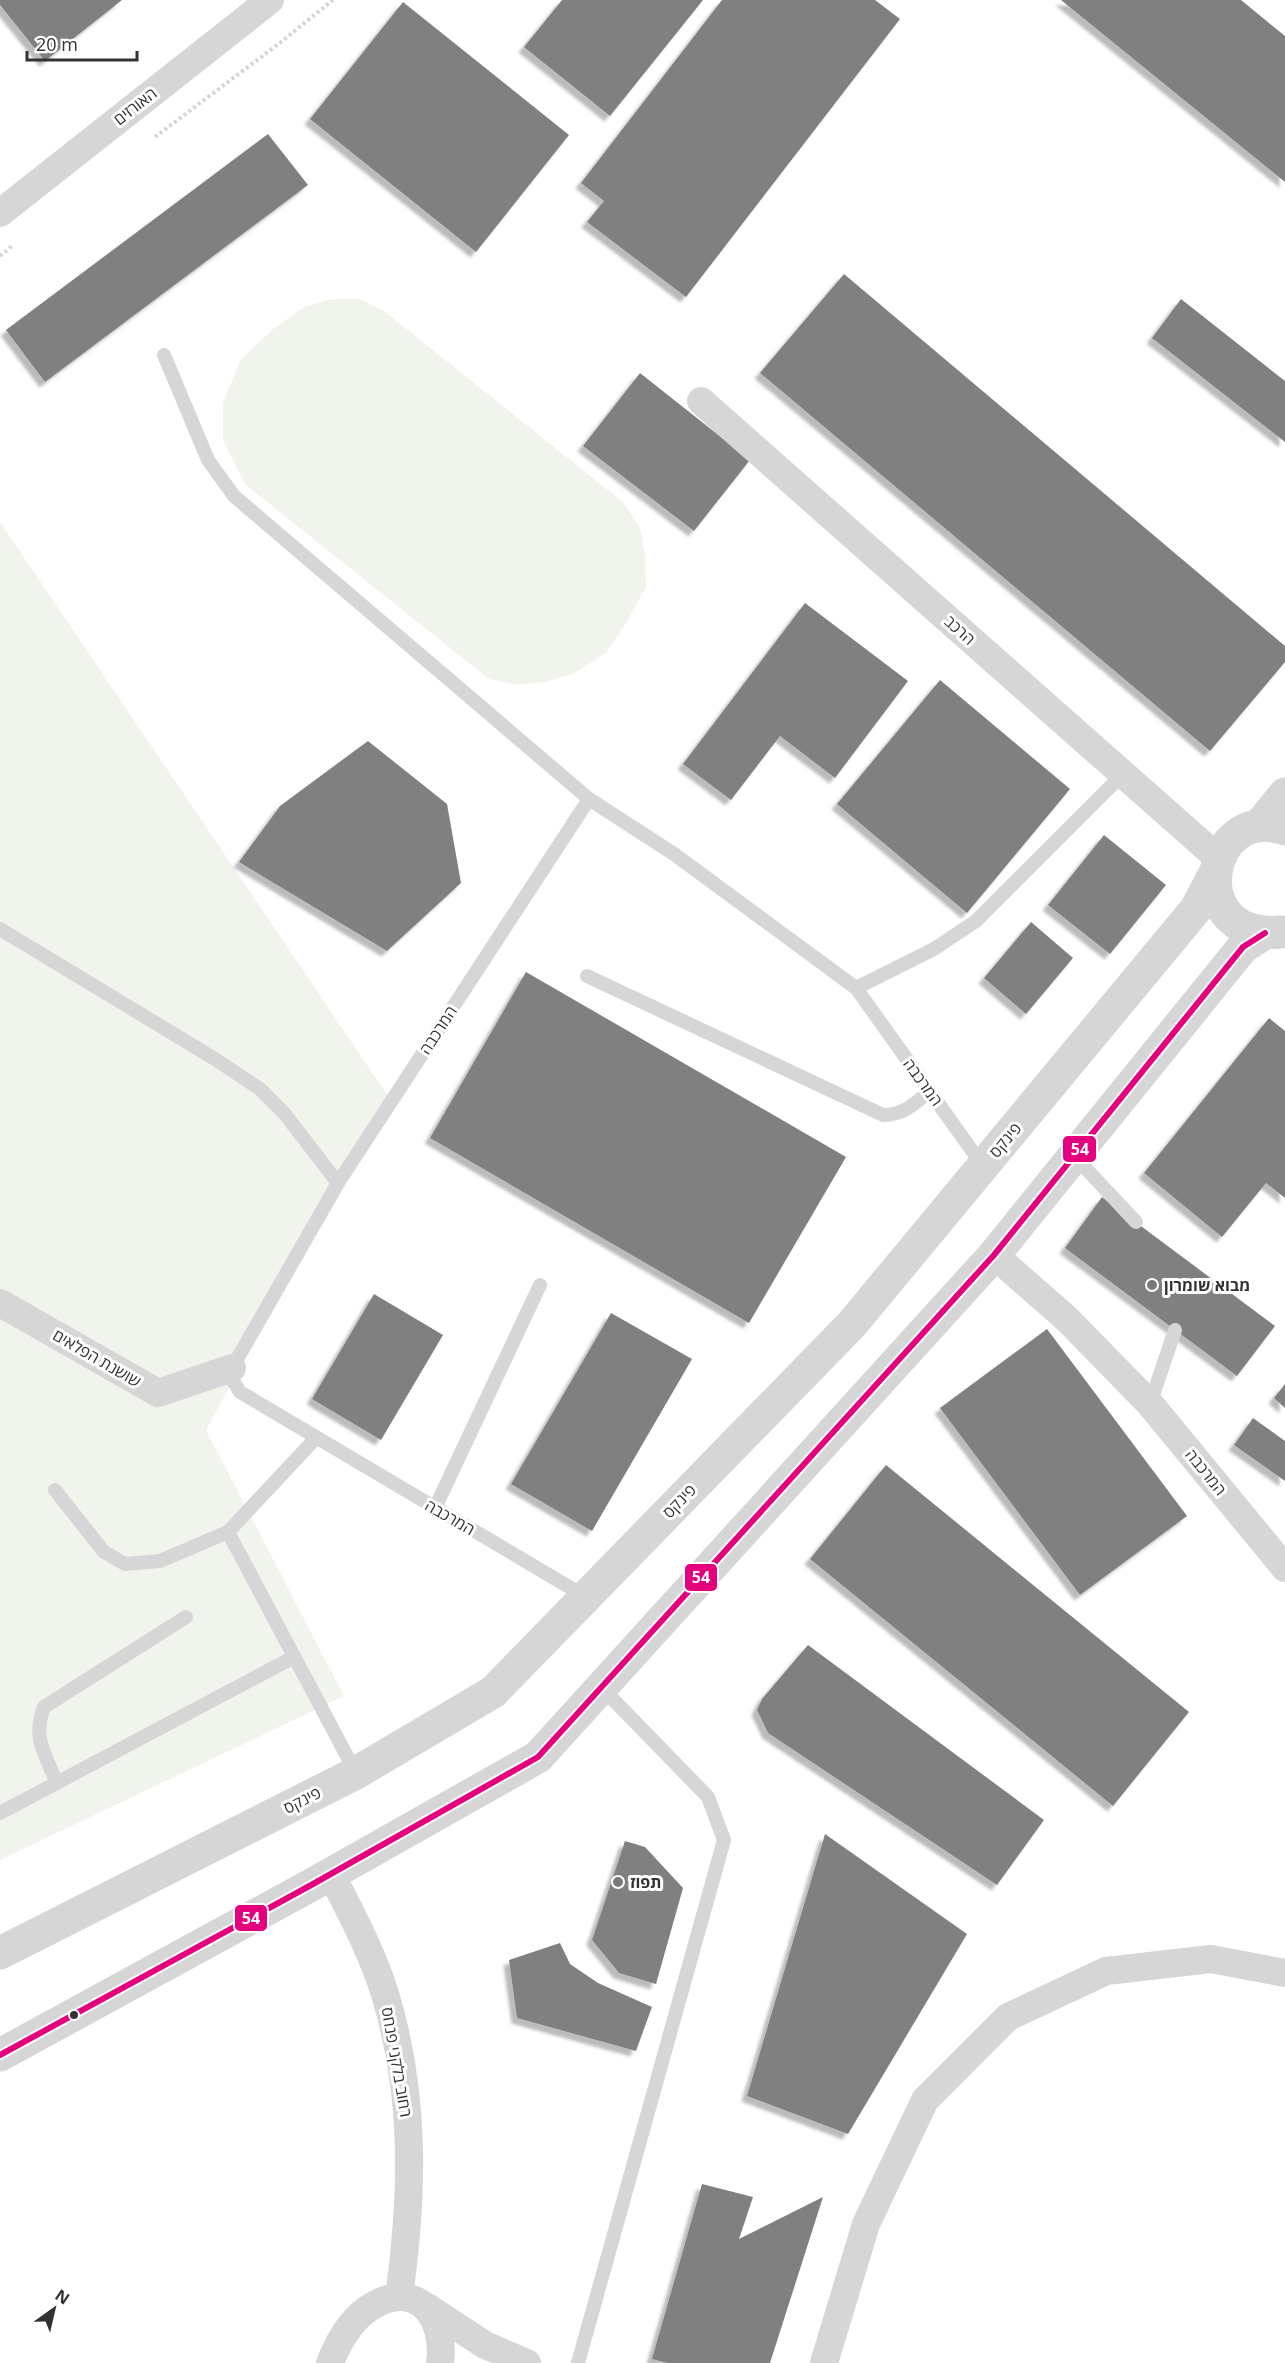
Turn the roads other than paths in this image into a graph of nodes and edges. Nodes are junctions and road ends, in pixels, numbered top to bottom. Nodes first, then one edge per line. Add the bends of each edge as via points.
1 (270, 0) edge
2 (0, 213) edge
3 (164, 356) dead end
4 (701, 401) dead end
5 (1123, 774) junction
6 (1285, 794) edge
7 (589, 799) junction
8 (1272, 828) edge
9 (1216, 867) junction
10 (0, 929) edge
11 (1277, 933) edge
12 (587, 976) dead end
13 (856, 988) junction
14 (930, 1091) junction
15 (1074, 1156) junction
16 (983, 1166) junction
17 (338, 1183) junction
18 (1136, 1222) dead end
19 (994, 1255) junction
20 (540, 1285) dead end
21 (0, 1303) edge
22 (1175, 1330) dead end
23 (232, 1368) junction
24 (1150, 1404) junction
25 (316, 1438) junction
26 (55, 1490) dead end
27 (435, 1508) junction
28 (228, 1532) junction
29 (1285, 1568) edge
30 (586, 1597) junction
31 (186, 1617) dead end
32 (294, 1657) junction
33 (602, 1688) junction
34 (356, 1773) junction
35 (57, 1783) junction
36 (0, 1813) edge
37 (331, 1874) junction
38 (0, 1953) edge
39 (1285, 1973) edge
40 (0, 2055) edge
41 (411, 2301) junction
42 (330, 2363) edge
43 (440, 2363) edge
44 (527, 2363) edge
45 (578, 2363) edge
46 (824, 2363) edge

1 - 2 street, האורזים
3 - 7 lane via 208,460 234,496
4 - 5 street, הרכב
5 - 9 street, הרכב
5 - 13 lane via 976,921 934,948
6 - 8 street
7 - 13 lane, המרכבה via 674,854
7 - 17 lane, המרכבה
8 - 9 street, פינקס via 1242,832 1228,843
9 - 11 street via 1216,893 1224,909 1243,926
9 - 16 street, פינקס via 1196,909
10 - 17 lane via 260,1089 284,1113
11 - 15 street via 1243,947
12 - 14 lane via 883,1115 904,1112
13 - 14 lane, המרכבה
14 - 16 lane, המרכבה
15 - 18 lane
15 - 19 street
16 - 30 street, פינקס via 852,1324
17 - 23 lane, המרכבה
19 - 24 street, המרכבה via 1067,1319
19 - 33 street
20 - 27 lane
21 - 23 street, שושנת הפלאים via 158,1393
22 - 24 lane
23 - 25 lane, המרכבה via 233,1381 240,1392
24 - 29 street, המרכבה
25 - 27 lane, המרכבה
25 - 28 lane
26 - 28 lane via 104,1552 125,1564 160,1561
27 - 30 lane, המרכבה
28 - 32 lane
30 - 34 street, פינקס via 493,1692
31 - 35 lane via 44,1707 38,1734
32 - 34 lane
32 - 35 lane
33 - 37 street via 538,1757
33 - 45 lane via 708,1797 723,1839
34 - 38 street, פינקס
35 - 36 lane
37 - 40 street
37 - 41 street, רחוב בלקני פנחס via 355,1920 385,1994 403,2073 408,2114
39 - 46 street via 1211,1959 1106,1971 1008,2017 925,2100 866,2224
41 - 42 street via 372,2306 340,2340
41 - 43 street via 430,2310 438,2327
41 - 44 street via 485,2345

